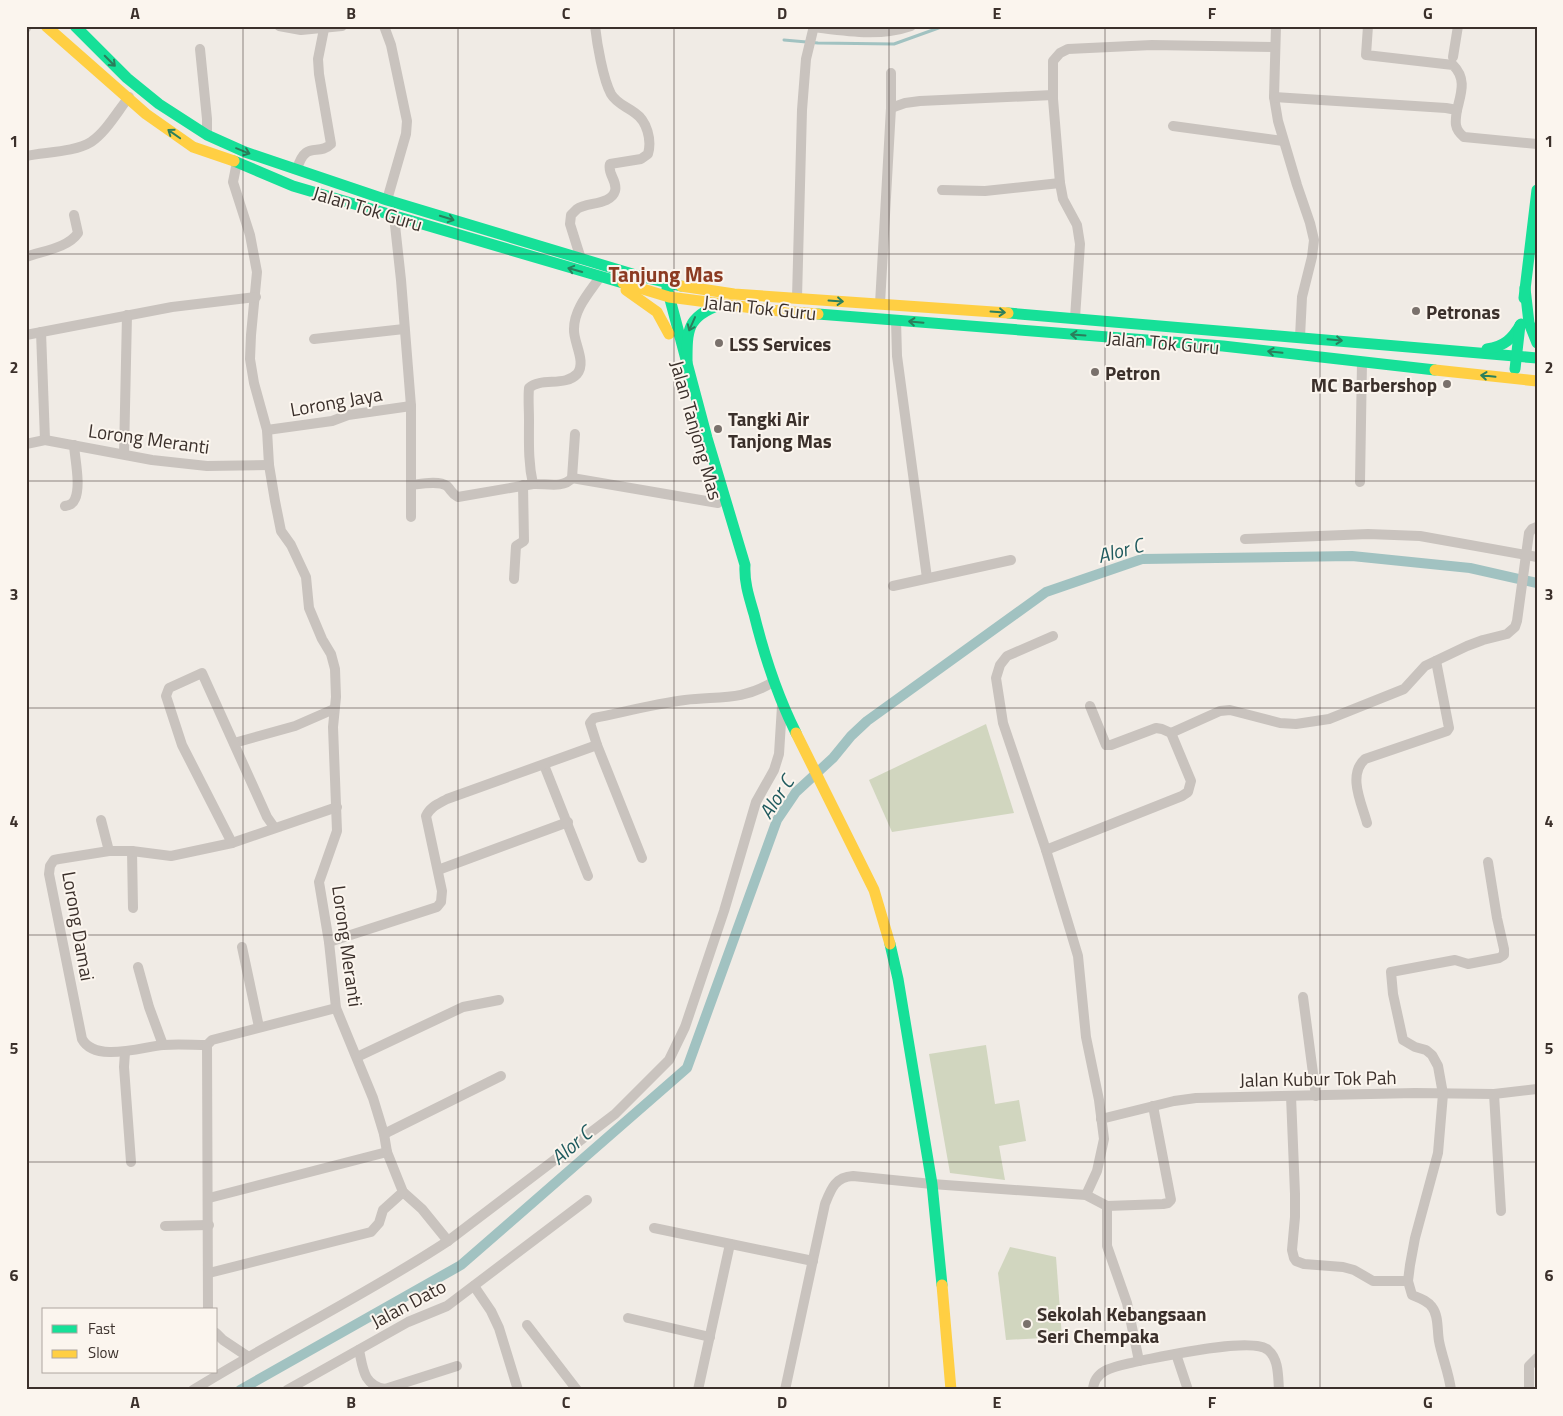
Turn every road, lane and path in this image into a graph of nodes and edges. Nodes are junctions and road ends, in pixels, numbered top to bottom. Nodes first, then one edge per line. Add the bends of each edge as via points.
1 (46, 26) edge
2 (75, 26) edge
3 (279, 26) edge
4 (342, 26) edge
5 (384, 26) edge
6 (595, 26) edge
7 (911, 26) edge
8 (1276, 26) edge
9 (1368, 26) edge
10 (1458, 26) edge
11 (813, 28) edge
12 (324, 29) junction
13 (1275, 47) junction
14 (200, 49) dead end
15 (1453, 57) dead end
16 (891, 73) dead end
17 (1053, 95) junction
18 (1274, 97) junction
19 (129, 98) junction
20 (891, 108) junction
21 (1457, 110) junction
22 (1173, 126) dead end
23 (207, 135) junction
24 (1283, 141) junction
25 (1537, 144) edge
26 (26, 156) edge
27 (237, 162) junction
28 (296, 169) junction
29 (1060, 183) junction
30 (942, 190) dead end
31 (1537, 190) edge
32 (387, 200) junction
33 (74, 216) dead end
34 (394, 216) junction
35 (1534, 238) edge
36 (26, 257) edge
37 (581, 259) junction
38 (600, 278) junction
39 (660, 282) junction
40 (622, 284) junction
41 (1525, 288) junction
42 (664, 295) junction
43 (256, 297) junction
44 (797, 298) junction
45 (723, 304) junction
46 (880, 304) junction
47 (127, 315) junction
48 (1075, 318) junction
49 (896, 320) junction
50 (1521, 324) junction
51 (404, 329) junction
52 (41, 332) junction
53 (669, 334) junction
54 (26, 335) edge
55 (1300, 337) junction
56 (1536, 338) edge
57 (314, 339) dead end
58 (1467, 352) junction
59 (1296, 354) junction
60 (1517, 356) junction
61 (1537, 358) edge
62 (687, 362) junction
63 (1362, 362) junction
64 (1515, 369) junction
65 (1537, 370) edge
66 (1537, 381) edge
67 (410, 406) junction
68 (267, 430) junction
69 (575, 434) dead end
70 (45, 440) junction
71 (26, 444) edge
72 (74, 445) junction
73 (124, 454) junction
74 (268, 465) junction
75 (572, 478) junction
76 (1360, 482) dead end
77 (411, 485) junction
78 (528, 485) junction
79 (718, 503) junction
80 (65, 506) dead end
81 (411, 517) dead end
82 (1537, 527) edge
83 (1245, 539) dead end
84 (1537, 557) edge
85 (1525, 558) junction
86 (1011, 560) dead end
87 (744, 577) junction
88 (927, 578) junction
89 (514, 579) dead end
90 (893, 586) dead end
91 (1053, 636) dead end
92 (1436, 661) junction
93 (773, 682) junction
94 (782, 706) junction
95 (1090, 706) dead end
96 (334, 709) junction
97 (1170, 733) junction
98 (234, 743) junction
99 (596, 745) junction
100 (544, 765) junction
101 (337, 807) junction
102 (101, 820) dead end
103 (568, 822) junction
104 (1367, 823) dead end
105 (274, 827) junction
106 (232, 843) junction
107 (1046, 850) junction
108 (110, 851) junction
109 (132, 851) junction
110 (642, 858) dead end
111 (1488, 862) dead end
112 (438, 870) junction
113 (588, 876) dead end
114 (133, 908) dead end
115 (329, 942) junction
116 (242, 947) dead end
117 (138, 967) dead end
118 (1303, 997) dead end
119 (498, 1000) dead end
120 (336, 1008) junction
121 (259, 1027) junction
122 (163, 1045) junction
123 (207, 1045) junction
124 (125, 1052) junction
125 (357, 1057) junction
126 (502, 1076) dead end
127 (1537, 1089) edge
128 (1443, 1094) junction
129 (1494, 1094) junction
130 (1291, 1096) junction
131 (1316, 1096) junction
132 (1153, 1106) junction
133 (1101, 1119) junction
134 (384, 1134) junction
135 (387, 1152) junction
136 (132, 1162) dead end
137 (932, 1184) junction
138 (404, 1192) junction
139 (1086, 1194) junction
140 (209, 1198) junction
141 (587, 1200) dead end
142 (1107, 1206) junction
143 (1501, 1211) dead end
144 (209, 1225) junction
145 (165, 1226) dead end
146 (654, 1228) dead end
147 (448, 1241) junction
148 (730, 1244) junction
149 (813, 1261) junction
150 (209, 1273) junction
151 (1408, 1281) junction
152 (474, 1286) junction
153 (208, 1308) edge
154 (628, 1318) dead end
155 (527, 1325) dead end
156 (218, 1335) edge
157 (710, 1337) junction
158 (359, 1350) junction
159 (1176, 1354) junction
160 (247, 1356) junction
161 (1537, 1358) edge
162 (1139, 1361) junction
163 (457, 1366) dead end
164 (193, 1390) edge
165 (287, 1390) edge
166 (518, 1390) edge
167 (577, 1390) edge
168 (698, 1390) edge
169 (785, 1390) edge
170 (951, 1390) edge
171 (1093, 1390) edge
172 (1188, 1390) edge
173 (1279, 1390) edge
174 (1451, 1390) edge
175 (1529, 1390) edge

1 - 19 main road, Jalan Tok Guru
2 -> 23 main road, Jalan Tok Guru via 127,78 159,104
3 - 12 street via 301,30
4 - 12 street
5 - 32 street via 407,121
6 - 37 street via 611,93 644,122 650,147 648,154 641,158 610,164 615,192 609,199 578,209 571,215 570,224
7 - 11 street via 875,33
8 - 13 street
9 - 21 street via 1366,55 1453,65 1462,81
10 - 15 street
11 - 44 street via 806,59 802,110
12 - 28 street via 318,59 331,144 304,153
13 - 17 street via 1152,45 1068,49 1053,60
13 - 18 street
14 - 23 street
16 - 20 street
17 - 20 street via 920,101
17 - 29 street
18 - 21 street
18 - 24 street
19 - 26 street via 90,142
27 -> 19 main road, Jalan Tok Guru via 193,147
20 - 46 street
21 - 25 street via 1455,126 1464,138
22 - 24 street
23 -> 28 main road, Jalan Tok Guru
24 - 55 street via 1314,240 1302,297
27 - 34 main road, Jalan Tok Guru via 293,186
27 - 43 street, Lorong Meranti via 233,182 256,255
28 - 32 main road, Jalan Tok Guru
29 - 30 street via 985,191
29 - 48 street via 1062,199 1077,225 1080,244
31 - 35 main road
32 -> 37 main road, Jalan Tok Guru
33 - 36 street via 78,233 74,239
38 -> 34 main road, Jalan Tok Guru
34 - 51 street
35 - 41 main road
37 - 39 main road, Jalan Tok Guru
38 - 40 main road, Jalan Tok Guru
38 - 78 street via 576,316 574,329 581,363 579,372 563,380 534,384 529,388
39 - 42 main road, Jalan Tanjong Mas
39 - 44 main road, Jalan Tok Guru via 734,294
40 - 42 main road, Jalan Tok Guru
40 - 53 main road via 657,312
41 - 50 main road
41 - 56 main road
42 - 45 main road, Jalan Tok Guru
42 - 53 main road, Jalan Tanjong Mas
42 - 62 main road, Jalan Tanjong Mas
43 - 47 street
43 - 68 street, Lorong Meranti via 250,359
44 -> 46 main road, Jalan Tok Guru
45 - 49 main road, Jalan Tok Guru
45 -> 62 main road via 700,312 694,318 688,336
46 -> 48 main road, Jalan Tok Guru
47 - 52 street
47 - 73 street
48 - 55 main road, Jalan Tok Guru
59 -> 49 main road, Jalan Tok Guru
49 - 88 street via 898,365
50 - 58 main road via 1505,346
50 - 60 main road
51 - 57 street
51 - 67 street
52 - 54 street
52 - 70 street
53 - 79 main road, Jalan Tanjong Mas
55 -> 58 main road, Jalan Tok Guru
58 - 60 main road, Jalan Tok Guru
59 - 63 main road, Jalan Tok Guru
59 - 64 main road via 1362,353
60 - 61 main road, Jalan Tok Guru
60 - 64 main road
62 - 87 main road, Jalan Tanjong Mas via 745,565
66 -> 63 main road, Jalan Tok Guru
63 - 76 street
64 - 65 main road
67 - 68 street, Lorong Jaya
67 - 77 street
68 - 74 street, Lorong Meranti
69 - 75 street
70 - 71 street, Lorong Meranti
70 - 72 street, Lorong Meranti
72 - 73 street, Lorong Meranti
72 - 80 street via 77,487 72,504
73 - 74 street, Lorong Meranti via 207,466
74 - 96 street, Lorong Meranti via 281,530 306,577 309,608 331,654 335,669
75 - 78 street via 563,484
75 - 79 street
77 - 78 street via 440,483 458,497
77 - 81 street
78 - 89 street via 524,541 516,546
79 - 87 main road, Jalan Tanjong Mas via 735,563
82 - 85 street via 1529,533
83 - 85 street via 1368,534 1420,536
84 - 85 street
85 - 92 street via 1517,621 1511,631
86 - 88 street
87 - 93 main road, Jalan Tanjong Mas
88 - 90 street
91 - 107 street via 1007,656 996,678 1003,723
92 - 97 street via 1422,669 1404,689 1329,719 1296,724 1230,710 1220,711
92 - 104 street via 1449,728 1365,759 1360,764 1356,770 1357,787
93 - 94 main road, Jalan Tanjong Mas
93 - 99 street via 746,695 684,700 594,718 590,723
94 - 137 main road, Jalan Tanjong Mas via 874,890 888,933
94 - 147 street via 779,754 774,770 756,802 722,920 685,1027 669,1060 615,1114
95 - 97 street via 1106,745 1156,728
96 - 98 street via 295,726
96 - 101 street, Lorong Meranti
97 - 107 street via 1191,777 1188,792
98 - 105 street
98 - 106 street via 202,673 168,688 166,696 182,745
99 - 100 street
99 - 110 street
100 - 103 street
100 - 112 street via 447,799 429,810 427,824
101 - 105 street, Lorong Damai
101 - 115 street, Lorong Meranti via 337,831 320,882
102 - 108 street
103 - 112 street
103 - 113 street
105 - 106 street, Lorong Damai
106 - 109 street, Lorong Damai via 171,856
107 - 133 street via 1078,956 1086,1037
108 - 109 street, Lorong Damai
108 - 124 street, Lorong Damai via 54,860 50,874 82,1039 93,1049
109 - 114 street
111 - 128 street via 1504,955 1468,964 1455,960 1391,972 1403,1040 1432,1055 1438,1066
112 - 115 street via 442,891 437,907
115 - 120 street, Lorong Meranti
116 - 121 street
117 - 122 street
118 - 131 street
119 - 125 street via 463,1007
120 - 121 street, Lorong Damai
120 - 125 street, Lorong Meranti
121 - 123 street, Lorong Damai via 212,1040
122 - 123 street, Lorong Damai
122 - 124 street, Lorong Damai
123 - 140 street
124 - 136 street
125 - 134 street, Lorong Meranti
126 - 134 street
127 - 129 street, Jalan Kubur Tok Pah
128 - 129 street, Jalan Kubur Tok Pah
128 - 131 street, Jalan Kubur Tok Pah
128 - 151 street via 1438,1153 1415,1238
129 - 143 street
130 - 131 street, Jalan Kubur Tok Pah
130 - 132 street, Jalan Kubur Tok Pah via 1196,1098
130 - 151 street via 1294,1258 1304,1264 1354,1270 1373,1281
132 - 133 street, Jalan Kubur Tok Pah
132 - 142 street via 1171,1200 1163,1204
133 - 139 street via 1102,1156
134 - 135 street, Lorong Meranti
135 - 138 street, Lorong Meranti
135 - 140 street
137 - 139 street
137 - 149 street via 844,1176 833,1185 825,1204
137 - 170 main road, Jalan Tanjong Mas
138 - 147 street, Lorong Meranti
138 - 150 street via 383,1210 379,1223 371,1232
139 - 142 street
140 - 144 street
141 - 152 street, Jalan Dato
142 - 162 street via 1107,1246 1127,1303
144 - 145 street
144 - 150 street
146 - 148 street
147 - 160 street
148 - 149 street
148 - 157 street
149 - 169 street
150 - 153 street
151 - 174 street via 1412,1295 1425,1300 1436,1316
152 - 158 street, Jalan Dato via 446,1306 408,1322
152 - 166 street via 499,1328
154 - 157 street
155 - 167 street
156 - 160 street
157 - 168 street
158 - 163 street via 364,1372 369,1383 376,1388 385,1389
158 - 165 street, Jalan Dato
159 - 162 street
159 - 172 street
159 - 173 street via 1234,1345 1268,1348 1278,1367
160 - 164 street
161 - 175 street via 1529,1366
162 - 171 street via 1103,1371 1094,1380

